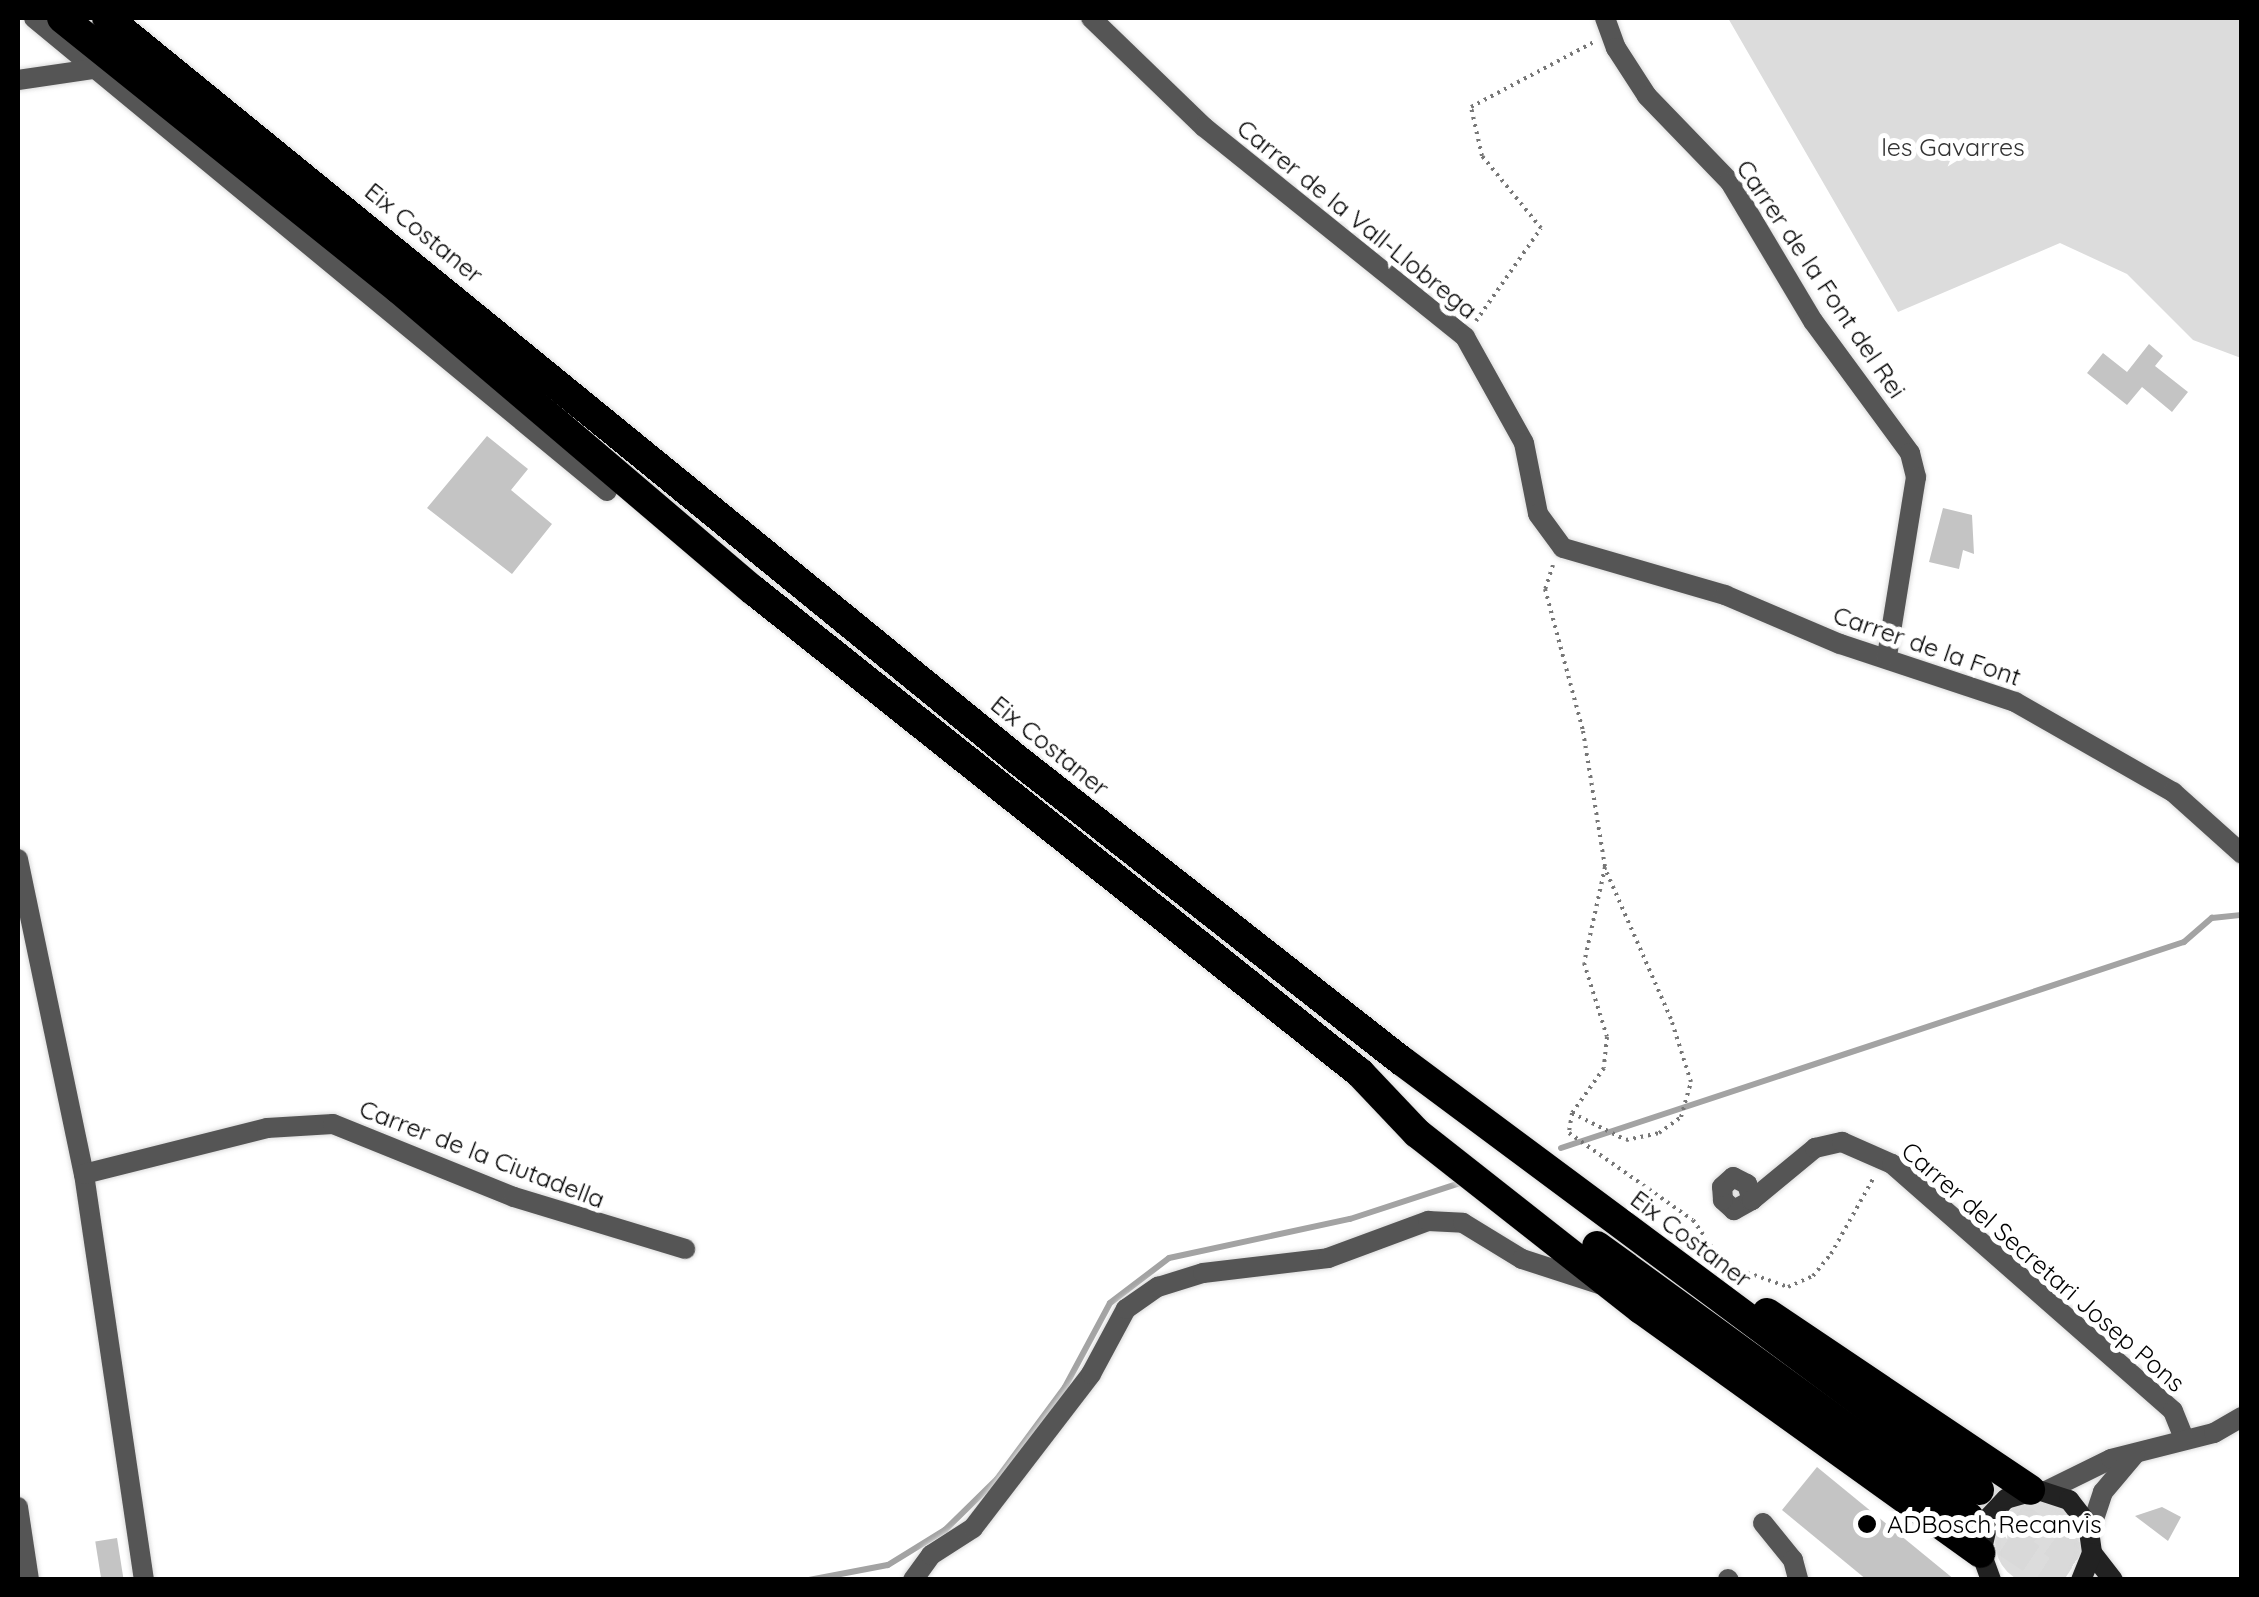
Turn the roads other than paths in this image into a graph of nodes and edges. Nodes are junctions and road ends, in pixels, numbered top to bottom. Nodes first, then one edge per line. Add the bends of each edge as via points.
1 (34, 18) edge
2 (62, 18) edge
3 (107, 18) edge
4 (139, 18) edge
5 (1091, 18) edge
6 (1608, 25) edge
7 (18, 58) edge
8 (99, 68) junction
9 (42, 76) junction
10 (18, 80) edge
11 (608, 492) joint
12 (1563, 548) joint
13 (753, 590) junction
14 (1887, 656) junction
15 (932, 690) junction
16 (2242, 854) edge
17 (18, 860) edge
18 (1402, 1062) junction
19 (1360, 1073) junction
20 (84, 1174) junction
21 (1752, 1200) dead end
22 (685, 1248) dead end
23 (1642, 1309) junction
24 (2242, 1417) edge
25 (2185, 1440) junction
26 (2136, 1453) junction
27 (2038, 1490) junction
28 (18, 1508) edge
29 (1762, 1523) dead end
30 (2090, 1531) junction
31 (2092, 1553) junction
32 (1986, 1572) edge
33 (1798, 1579) edge
34 (29, 1580) edge
35 (144, 1580) edge
36 (913, 1580) edge
37 (1816, 1580) edge
38 (2080, 1580) edge
39 (2113, 1580) edge

1 - 8 street
2 - 13 highway via 399,289
3 - 15 highway, Eix Costaner
4 - 15 highway via 840,600
5 - 12 street, Carrer de la Vall-Llobrega via 1204,127 1465,337 1524,443 1538,514
6 - 14 street, Carrer de la Font del Rei via 1647,96 1730,182 1813,321 1910,454 1916,477
7 - 9 street
8 - 9 street
8 - 11 street
9 - 10 street
11 - 13 highway
12 - 14 street, Carrer de la Font via 1725,595 1840,644
13 - 19 highway
14 - 16 street, Carrer de la Font via 2015,702 2174,792
15 - 18 highway, Eix Costaner
17 - 20 street
18 - 19 highway, Eix Costaner via 1974,1504
18 - 27 highway via 1442,1075 1743,1297
19 - 23 highway via 1417,1133
20 - 22 street, Carrer de la Ciutadella via 315,1122 372,1137 574,1218
20 - 35 street
21 - 25 street, Carrer del Secretari Josep Pons via 1815,1148 1842,1142 1892,1164 2161,1400 2183,1426
23 - 32 highway
23 - 36 street via 1592,1280 1522,1259 1463,1223 1428,1221 1328,1258 1203,1272 1158,1288 1126,1309 1091,1374 973,1528 931,1555
24 - 25 street
25 - 26 street
26 - 27 street
26 - 30 street via 2102,1492
27 - 30 main road via 2076,1506
27 - 32 main road via 2006,1499 1988,1517
28 - 34 street
29 - 33 street via 1793,1560
30 - 31 main road
31 - 38 main road
31 - 39 main road
33 - 37 street

